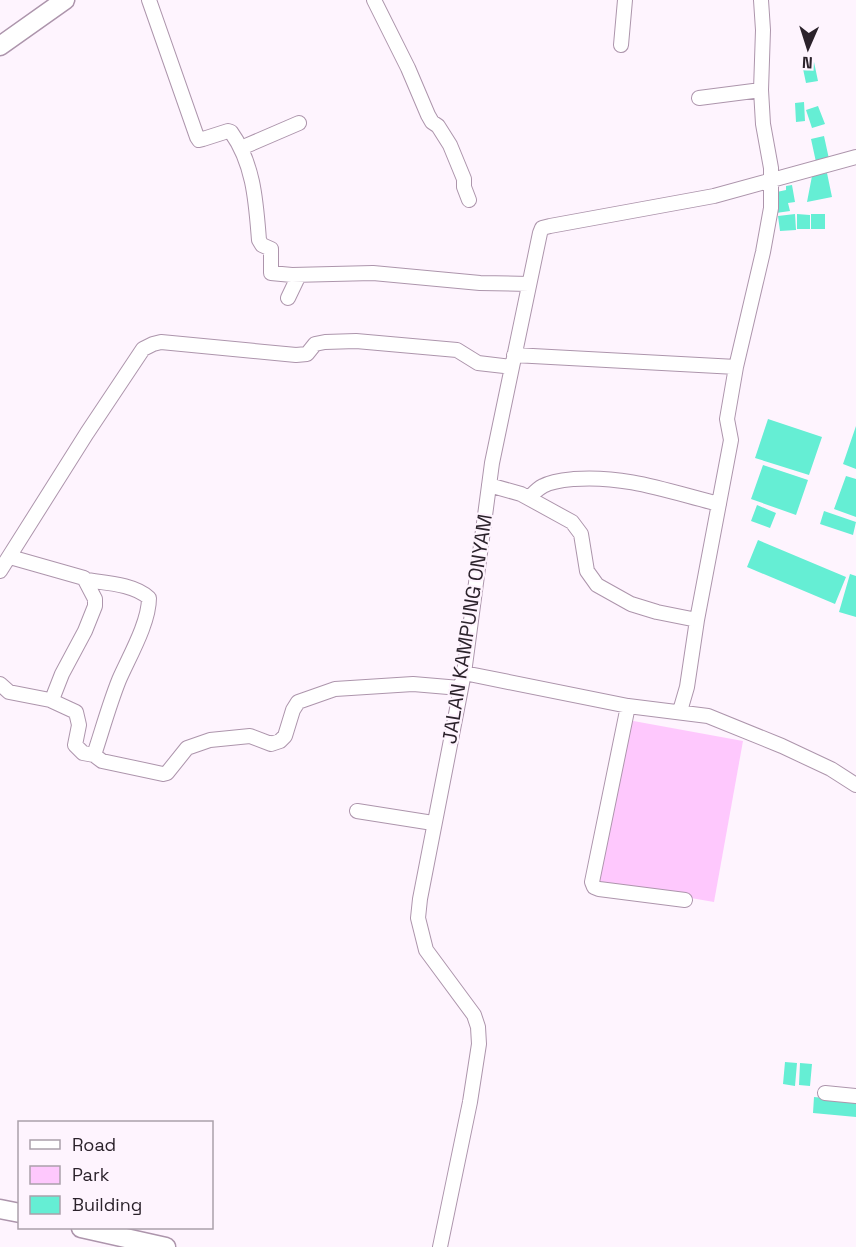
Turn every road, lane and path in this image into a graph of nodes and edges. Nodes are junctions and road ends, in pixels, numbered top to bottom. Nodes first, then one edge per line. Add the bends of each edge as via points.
1 (65, 0) edge
2 (148, 0) edge
3 (374, 0) edge
4 (625, 0) edge
5 (761, 0) edge
6 (621, 45) dead end
7 (0, 46) edge
8 (760, 90) junction
9 (699, 98) dead end
10 (298, 123) dead end
11 (241, 148) junction
12 (856, 157) edge
13 (772, 180) junction
14 (469, 200) dead end
15 (300, 275) junction
16 (529, 284) junction
17 (288, 298) dead end
18 (513, 361) junction
19 (736, 367) junction
20 (489, 485) junction
21 (529, 498) junction
22 (719, 504) junction
23 (10, 557) junction
24 (0, 571) edge
25 (86, 580) junction
26 (697, 620) junction
27 (464, 673) junction
28 (0, 684) edge
29 (460, 688) junction
30 (50, 700) junction
31 (628, 706) junction
32 (680, 711) junction
33 (94, 755) junction
34 (856, 785) edge
35 (357, 811) dead end
36 (433, 823) junction
37 (685, 900) dead end
38 (825, 1093) dead end
39 (856, 1096) edge
40 (0, 1209) edge
41 (18, 1213) edge
42 (90, 1229) edge
43 (166, 1247) edge
44 (440, 1247) edge

1 - 7 street
2 - 11 street via 197,137 200,140 228,131
3 - 14 street via 428,115 450,145
4 - 6 street
5 - 8 street
8 - 9 street
8 - 13 street
10 - 11 street
11 - 15 street via 255,189 259,240 271,249 270,272
12 - 13 street
13 - 16 street, JALAN KAMPUNG ONYAM via 714,196 542,228
13 - 19 street via 763,252
15 - 16 street via 373,273
15 - 17 street
16 - 18 street, JALAN KAMPUNG ONYAM
18 - 19 street
18 - 20 street, JALAN KAMPUNG ONYAM
18 - 23 street via 478,363 457,350 356,341 315,344 307,354 296,356 153,344 142,349
19 - 22 street via 727,419 731,440
20 - 21 street
20 - 27 street, JALAN KAMPUNG ONYAM
21 - 22 street via 548,483 612,478
21 - 26 street via 572,522 581,534 587,571 597,585 631,604
22 - 26 street
23 - 24 street
23 - 25 street
25 - 30 street via 95,606
25 - 33 street via 121,586 149,598
26 - 32 street
27 - 29 street, JALAN KAMPUNG ONYAM
27 - 31 street
28 - 30 street via 9,692
29 - 33 street via 413,684 335,689 298,702 280,741 271,744 250,736 210,740 187,748 164,774 102,761
29 - 36 street, JALAN KAMPUNG ONYAM
30 - 33 street via 76,712 79,725 75,745 83,753
31 - 32 street
31 - 37 street via 592,882 598,889
32 - 34 street via 740,728 831,769
35 - 36 street
36 - 44 street, JALAN KAMPUNG ONYAM via 420,899 421,934 426,950 474,1015 479,1044
38 - 39 street
40 - 41 street
42 - 43 street

